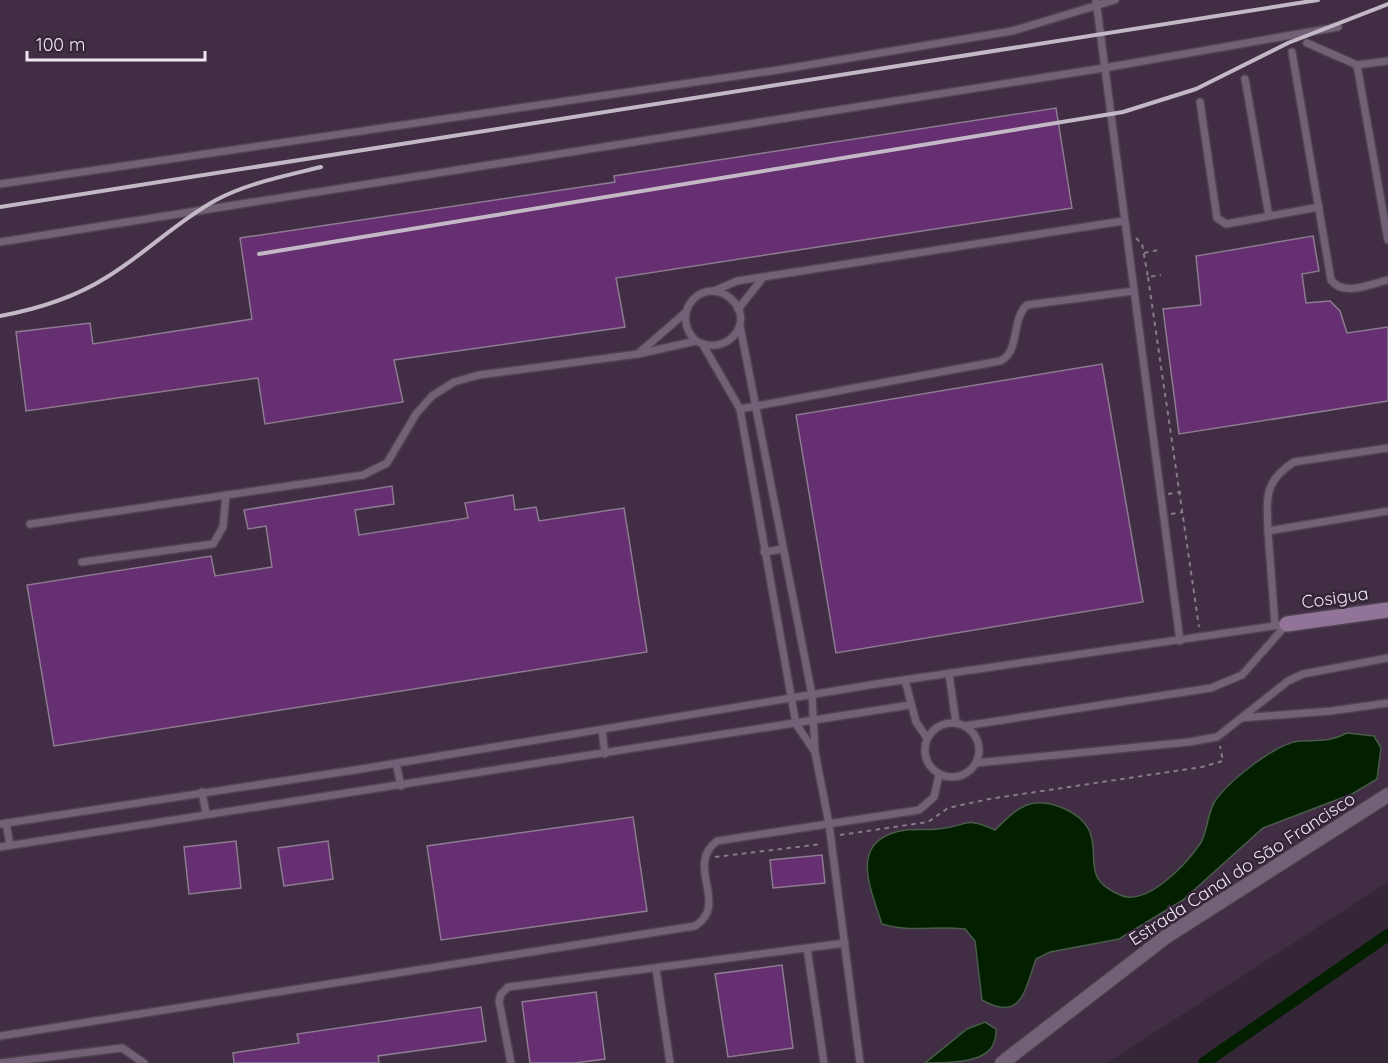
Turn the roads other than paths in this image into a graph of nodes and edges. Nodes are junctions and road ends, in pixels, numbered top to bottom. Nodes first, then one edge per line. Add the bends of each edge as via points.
1 (1115, 0) edge
2 (1096, 3) edge
3 (1338, 27) dead end
4 (1307, 43) dead end
5 (1292, 52) dead end
6 (1388, 61) edge
7 (1357, 65) junction
8 (1104, 68) junction
9 (1245, 79) dead end
10 (1200, 102) dead end
11 (0, 184) edge
12 (1319, 207) junction
13 (1269, 216) junction
14 (1123, 221) junction
15 (1388, 240) edge
16 (0, 242) edge
17 (762, 279) junction
18 (1388, 280) edge
19 (714, 291) junction
20 (1134, 291) junction
21 (738, 309) junction
22 (685, 313) junction
23 (740, 324) junction
24 (700, 343) junction
25 (638, 354) junction
26 (756, 407) junction
27 (740, 409) junction
28 (1388, 448) edge
29 (226, 495) junction
30 (1388, 511) edge
31 (30, 524) dead end
32 (1268, 531) junction
33 (783, 549) junction
34 (764, 552) junction
35 (82, 562) dead end
36 (1388, 610) edge
37 (1281, 624) junction
38 (1180, 641) junction
39 (1388, 658) edge
40 (949, 674) junction
41 (905, 680) junction
42 (812, 695) junction
43 (791, 698) junction
44 (1388, 703) edge
45 (910, 705) junction
46 (1241, 718) junction
47 (815, 720) junction
48 (956, 723) junction
49 (796, 724) junction
50 (964, 726) junction
51 (602, 730) junction
52 (927, 738) junction
53 (815, 752) junction
54 (605, 754) junction
55 (396, 763) junction
56 (976, 763) junction
57 (939, 775) junction
58 (401, 786) junction
59 (202, 792) junction
60 (1388, 795) edge
61 (206, 813) junction
62 (3, 823) edge
63 (829, 824) junction
64 (10, 845) junction
65 (0, 847) edge
66 (845, 943) junction
67 (807, 948) junction
68 (656, 969) junction
69 (0, 1036) edge
70 (0, 1063) edge
71 (144, 1063) edge
72 (511, 1063) edge
73 (670, 1063) edge
74 (824, 1063) edge
75 (860, 1063) edge
76 (1002, 1063) edge

1 - 2 lane
2 - 8 lane
2 - 11 lane via 1012,32
3 - 8 lane
4 - 7 lane
5 - 12 lane
6 - 7 lane
7 - 15 lane
8 - 14 lane
8 - 16 lane
9 - 13 lane
10 - 13 lane via 1217,218 1226,224
12 - 13 lane
12 - 18 lane via 1331,280 1337,287 1346,289
14 - 17 lane
14 - 20 lane
17 - 19 lane via 737,281
17 - 21 lane
19 - 21 lane via 729,296
19 - 22 lane via 692,299
20 - 26 lane via 1027,305 1010,353 1000,362
20 - 38 lane
21 - 23 lane
22 - 24 lane via 687,329
22 - 25 lane
23 - 24 lane via 726,343
23 - 26 lane
24 - 25 lane
24 - 27 lane
25 - 29 lane via 478,375 454,382 432,396 416,414 387,462 363,475
26 - 27 lane
26 - 33 lane
27 - 34 lane
28 - 32 lane via 1294,462 1284,468 1272,479 1267,494
29 - 31 lane
29 - 35 lane via 223,527 213,543
30 - 32 lane
32 - 37 lane
33 - 34 lane
33 - 42 lane
34 - 43 lane
36 - 37 street, Cosigua
37 - 38 lane
37 - 50 lane via 1242,675 1210,688
38 - 40 lane
39 - 46 lane via 1304,674 1288,681
40 - 41 lane
40 - 48 lane
41 - 42 lane
41 - 45 lane
42 - 43 lane
42 - 47 lane
43 - 49 lane
43 - 51 lane
44 - 46 lane
45 - 47 lane
45 - 52 lane
46 - 56 lane via 1218,737 1189,742
47 - 49 lane
47 - 53 lane
48 - 50 lane
48 - 52 lane via 939,726
49 - 53 lane
49 - 54 lane
50 - 56 lane via 979,746
51 - 54 lane
51 - 55 lane
52 - 57 lane via 927,763
53 - 63 lane
54 - 58 lane
55 - 58 lane
55 - 59 lane
56 - 57 lane via 956,777
57 - 63 lane via 934,797 919,810
58 - 61 lane
59 - 61 lane
59 - 62 lane
60 - 76 street, Estrada Canal do São Francisco via 1167,936
61 - 64 lane
62 - 64 lane
63 - 66 lane
63 - 69 lane via 717,841 707,848 703,860 710,910 706,919 695,926
64 - 65 lane
66 - 67 lane
66 - 75 lane
67 - 68 lane
67 - 74 lane
68 - 72 lane via 508,987 499,1001
68 - 73 lane
70 - 71 lane via 123,1048

